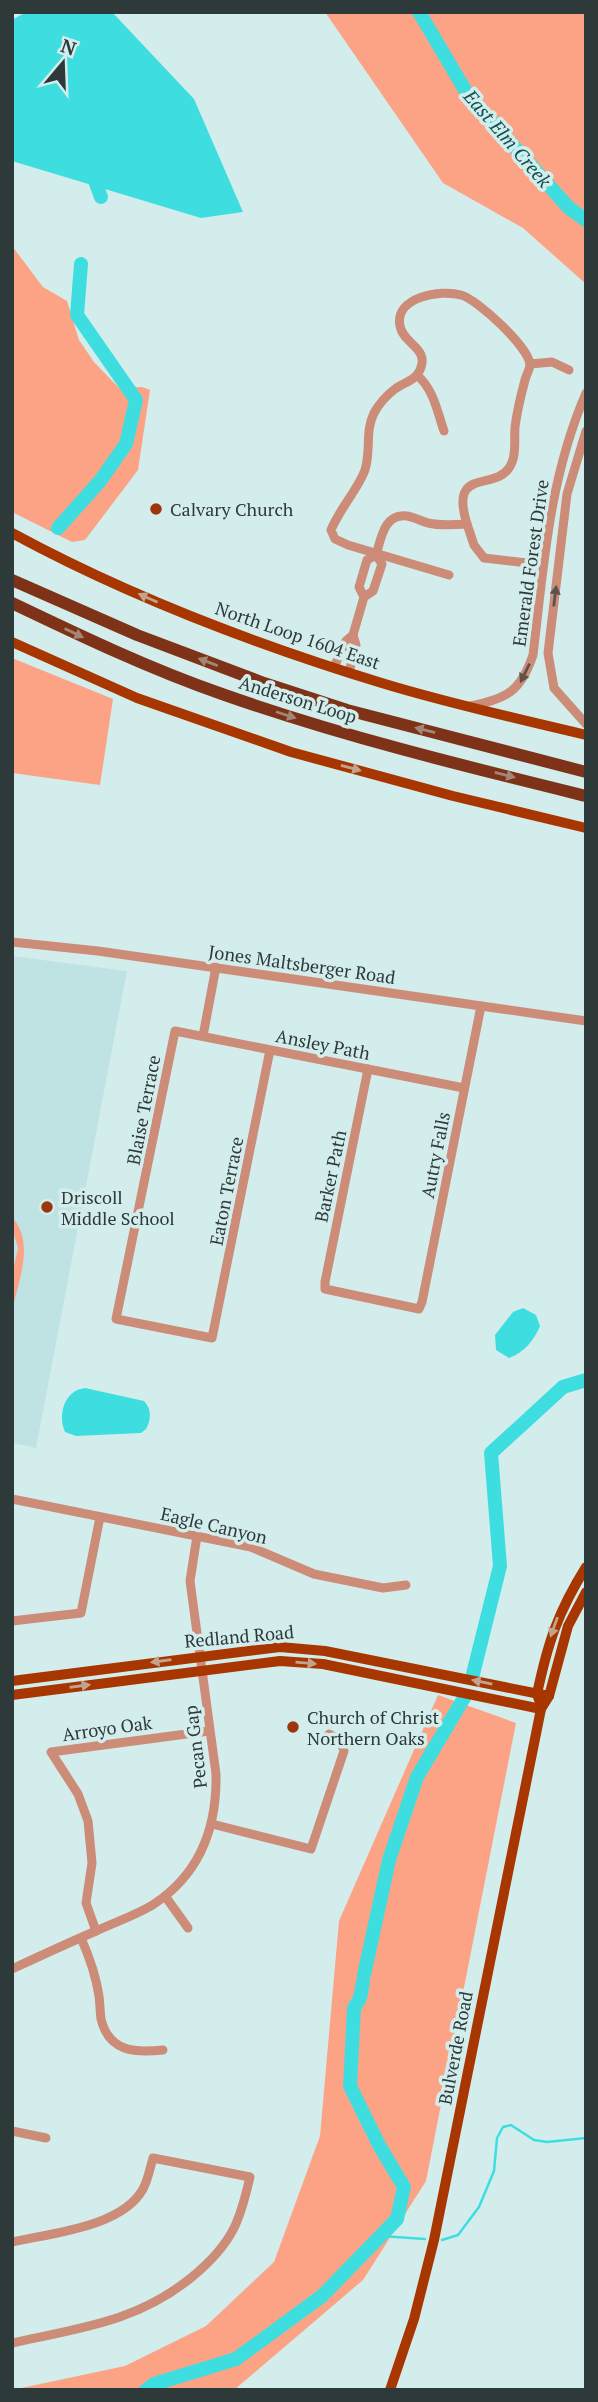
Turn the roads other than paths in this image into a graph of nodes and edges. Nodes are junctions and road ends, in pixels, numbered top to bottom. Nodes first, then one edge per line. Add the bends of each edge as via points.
1 (530, 364) junction
2 (569, 370) dead end
3 (417, 375) junction
4 (586, 393) edge
5 (444, 431) dead end
6 (586, 431) edge
7 (467, 524) junction
8 (12, 533) edge
9 (377, 554) junction
10 (527, 563) dead end
11 (365, 568) junction
12 (380, 572) junction
13 (449, 575) dead end
14 (12, 579) edge
15 (364, 597) junction
16 (12, 603) edge
17 (353, 635) junction
18 (12, 642) edge
19 (334, 667) junction
20 (349, 672) junction
21 (470, 706) junction
22 (586, 724) edge
23 (586, 735) edge
24 (586, 772) edge
25 (586, 796) edge
26 (586, 828) edge
27 (12, 942) edge
28 (216, 967) junction
29 (481, 1006) junction
30 (586, 1021) edge
31 (175, 1031) joint
32 (203, 1036) junction
33 (270, 1050) junction
34 (368, 1069) junction
35 (464, 1088) junction
36 (419, 1309) joint
37 (212, 1338) joint
38 (12, 1499) edge
39 (100, 1517) junction
40 (197, 1536) junction
41 (586, 1567) edge
42 (406, 1585) dead end
43 (586, 1592) edge
44 (12, 1621) edge
45 (199, 1656) junction
46 (201, 1670) junction
47 (12, 1681) edge
48 (537, 1693) junction
49 (12, 1695) edge
50 (549, 1696) junction
51 (541, 1709) junction
52 (209, 1731) junction
53 (329, 1734) dead end
54 (212, 1824) junction
55 (164, 1896) junction
56 (188, 1928) dead end
57 (96, 1931) junction
58 (81, 1938) junction
59 (12, 1969) edge
60 (163, 2050) dead end
61 (12, 2131) edge
62 (46, 2138) dead end
63 (12, 2242) edge
64 (12, 2343) edge
65 (390, 2390) edge

1 - 2 street via 552,362
1 - 3 street via 522,347 473,299 451,292 433,293 410,303 399,324 420,350 423,363
1 - 7 street via 515,425 513,460 502,475 472,484 466,492
3 - 5 street via 432,393
3 - 9 street via 395,389 374,413 363,474 331,530 335,539
4 -> 21 street, Emerald Forest Drive via 569,434 553,495 533,655 526,676 502,698
22 -> 6 street, Emerald Forest Drive via 554,688 548,653 567,494
7 - 9 street via 441,525 397,516 384,528
7 - 10 street via 484,558
19 -> 8 main road, North Loop 1604 East via 155,601
9 - 11 street via 367,560
9 - 12 street
9 - 13 street
11 - 12 street
11 - 15 street via 359,587
12 - 15 street via 373,591
24 -> 14 highway, Anderson Loop via 347,710 264,683 137,635
15 - 17 street
16 -> 25 highway, Anderson Loop via 107,649 220,694 292,718
17 - 19 street
17 - 20 street via 356,645
18 -> 26 main road via 137,698 291,752
19 - 20 main road, North Loop 1604 East
20 - 21 main road, North Loop 1604 East
21 - 23 main road, North Loop 1604 East
27 - 28 street, Jones Maltsberger Road
28 - 29 street, Jones Maltsberger Road
28 - 32 street
29 - 30 street, Jones Maltsberger Road
29 - 35 street, Autry Falls
31 - 32 street, Ansley Path
31 - 37 street, Blaise Terrace via 116,1319
32 - 33 street, Ansley Path
33 - 34 street, Ansley Path
33 - 37 street, Eaton Terrace
34 - 35 street, Ansley Path
34 - 36 street, Barker Path via 325,1289
35 - 36 street, Autry Falls
38 - 39 street, Eagle Canyon
39 - 40 street, Eagle Canyon
39 - 44 street via 81,1613
40 - 42 street, Eagle Canyon via 260,1549 314,1574 383,1588
40 - 45 street, Pecan Gap via 190,1581
41 -> 48 main road, Bulverde Road via 555,1622
43 - 50 main road, Bulverde Road via 568,1626
45 - 46 street, Pecan Gap
45 -> 47 main road, Redland Road
48 -> 45 main road, Redland Road via 309,1648
49 -> 46 main road, Redland Road
46 -> 51 main road, Redland Road via 307,1662
46 - 52 street, Pecan Gap
48 - 50 main road, Redland Road
48 - 51 main road, Bulverde Road
50 - 51 main road, Bulverde Road
51 - 65 main road, Bulverde Road via 434,2240
52 - 54 street, Pecan Gap via 216,1774
52 - 57 street, Arroyo Oak via 51,1752 86,1814 92,1850 86,1903
53 - 54 street via 340,1740 344,1751 311,1849
54 - 55 street, Pecan Gap via 194,1865
55 - 56 street
55 - 57 street, Pecan Gap
57 - 58 street, Pecan Gap
58 - 59 street, Pecan Gap
58 - 60 street via 106,2031 125,2049
61 - 62 street
63 - 64 street via 122,2212 143,2189 153,2158 250,2177 227,2241 176,2290 134,2314

